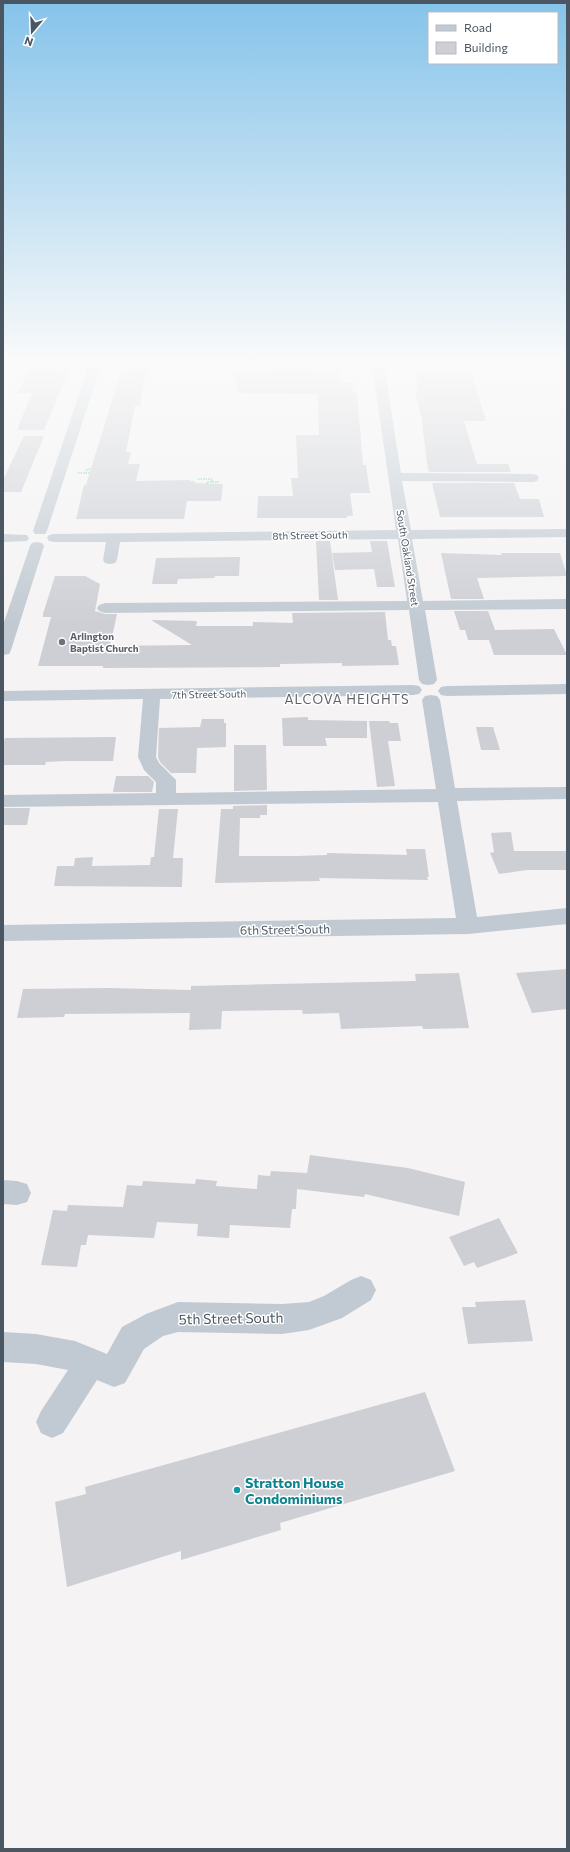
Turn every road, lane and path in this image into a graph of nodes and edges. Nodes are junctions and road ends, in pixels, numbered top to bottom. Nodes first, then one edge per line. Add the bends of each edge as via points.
1 (67, 451) edge
2 (391, 451) edge
3 (91, 469) dead end
4 (86, 473) dead end
5 (395, 477) junction
6 (532, 478) dead end
7 (198, 479) dead end
8 (218, 480) dead end
9 (212, 482) junction
10 (207, 484) dead end
11 (567, 533) edge
12 (405, 534) junction
13 (3, 538) edge
14 (38, 538) junction
15 (114, 538) junction
16 (110, 560) dead end
17 (567, 604) edge
18 (415, 606) junction
19 (105, 608) dead end
20 (3, 650) edge
21 (428, 680) junction
22 (567, 689) edge
23 (413, 690) junction
24 (4, 695) edge
25 (152, 695) junction
26 (439, 695) junction
27 (567, 793) edge
28 (446, 795) junction
29 (166, 798) junction
30 (3, 801) edge
31 (567, 916) edge
32 (468, 926) junction
33 (3, 933) edge
34 (361, 1290) dead end
35 (3, 1347) edge
36 (90, 1362) junction
37 (52, 1422) dead end

1 - 14 street
2 - 5 street, South Oakland Street
3 - 4 path via 87,469
5 - 6 street
5 - 12 street, South Oakland Street
7 - 9 path via 212,479
8 - 9 path
9 - 10 path
11 - 12 street, 8th Street South
12 - 15 street, 8th Street South
12 - 18 street, South Oakland Street
13 - 14 street via 22,538 31,532
14 - 15 street, 8th Street South via 50,542 54,538
14 - 20 street
15 - 16 street
17 - 18 street
18 - 19 street
18 - 21 street, South Oakland Street
21 - 23 street via 415,684
21 - 26 street via 442,685
22 - 26 street
23 - 25 street, 7th Street South
23 - 26 street via 417,696
24 - 25 street, 7th Street South
25 - 29 street via 147,757 151,766 166,780
26 - 28 street
27 - 28 street
28 - 29 street
28 - 32 street
29 - 30 street
31 - 32 street, 6th Street South
32 - 33 street, 6th Street South
34 - 36 street, 5th Street South via 332,1308 309,1316 282,1319 178,1317 156,1324 133,1338 114,1372
35 - 36 street, 5th Street South via 36,1349 75,1356
36 - 37 street

